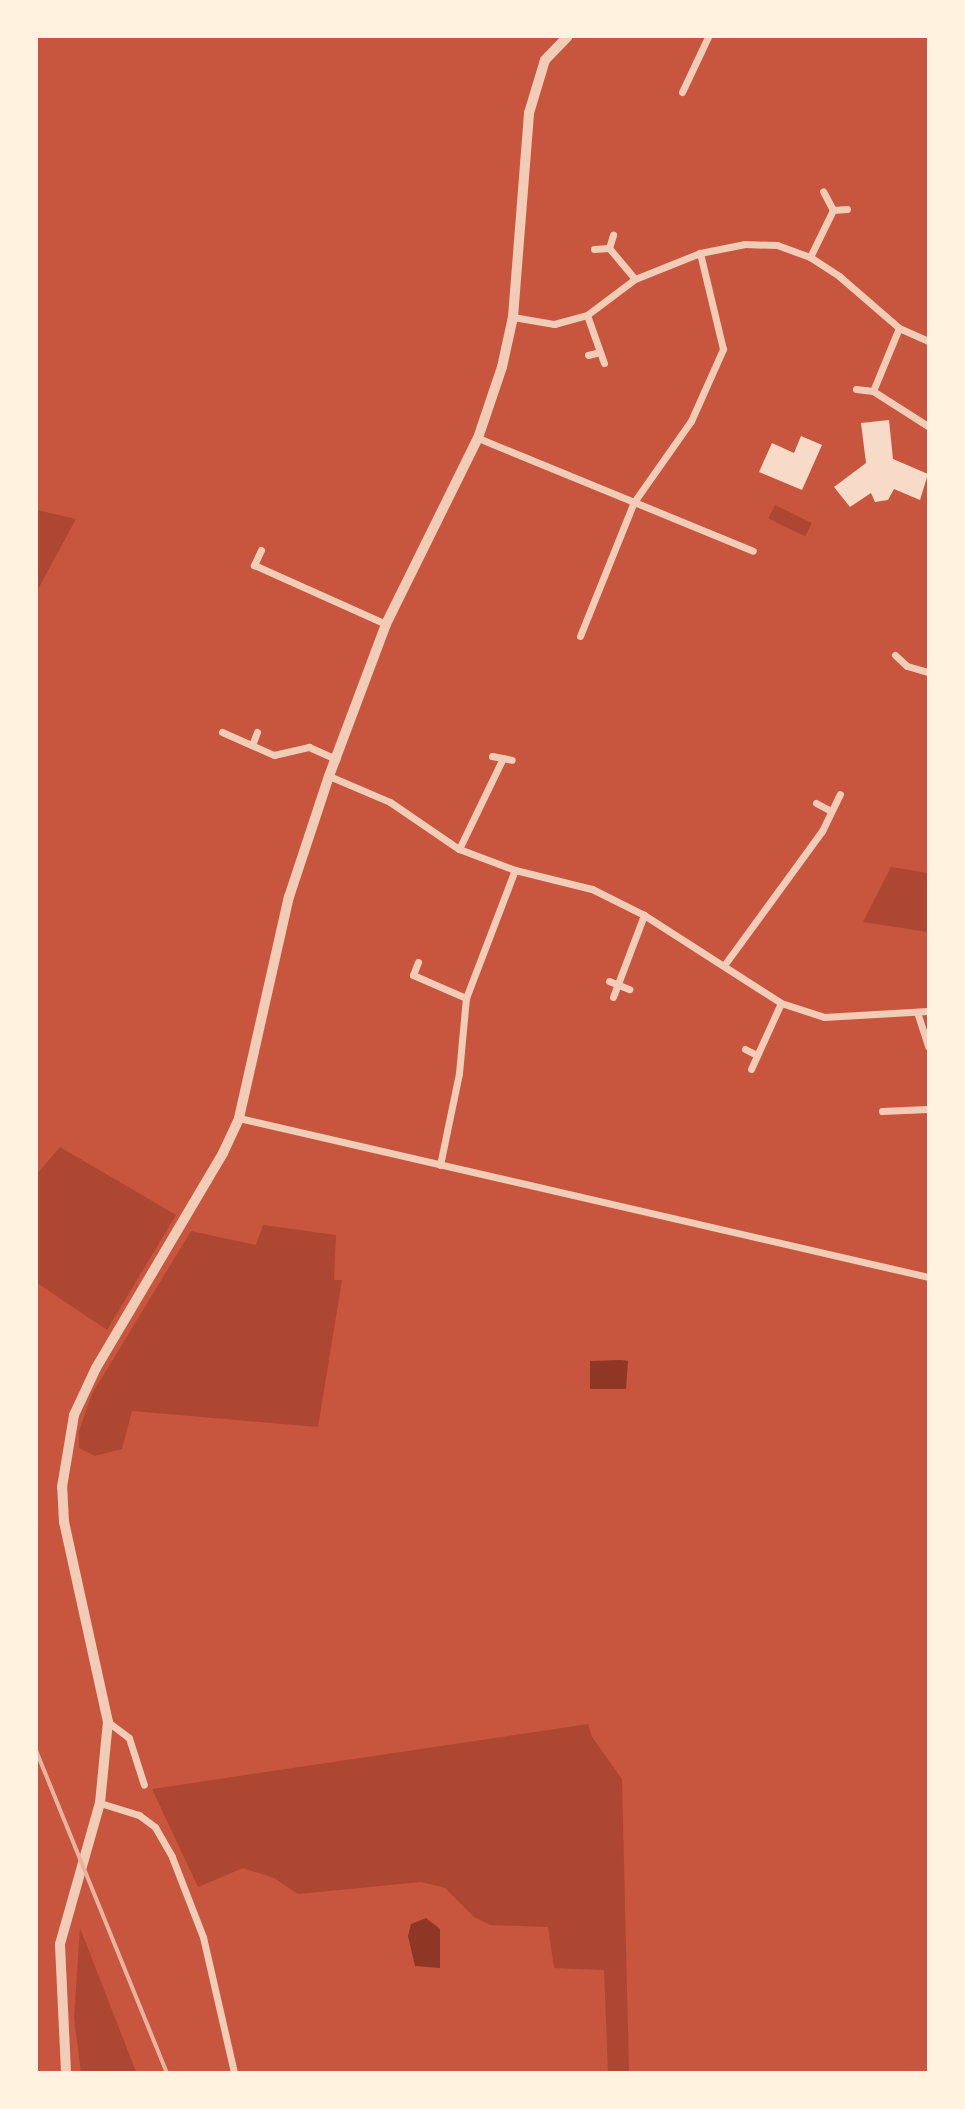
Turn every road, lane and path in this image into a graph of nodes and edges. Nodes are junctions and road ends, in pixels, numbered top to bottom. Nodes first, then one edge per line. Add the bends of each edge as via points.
1 (567, 37) edge
2 (708, 37) edge
3 (682, 92) dead end
4 (823, 191) dead end
5 (847, 209) dead end
6 (833, 210) junction
7 (613, 235) dead end
8 (609, 248) junction
9 (594, 249) dead end
10 (700, 253) junction
11 (810, 257) junction
12 (635, 279) junction
13 (587, 315) junction
14 (513, 317) junction
15 (899, 328) junction
16 (928, 341) edge
17 (600, 352) junction
18 (588, 355) dead end
19 (604, 363) dead end
20 (856, 389) dead end
21 (873, 391) junction
22 (928, 426) edge
23 (478, 438) junction
24 (634, 502) junction
25 (261, 550) dead end
26 (753, 551) dead end
27 (386, 624) junction
28 (580, 636) dead end
29 (895, 655) dead end
30 (928, 672) edge
31 (257, 732) dead end
32 (222, 733) dead end
33 (252, 745) junction
34 (492, 756) dead end
35 (503, 758) junction
36 (336, 759) junction
37 (512, 760) dead end
38 (329, 776) junction
39 (840, 794) dead end
40 (817, 803) dead end
41 (831, 811) junction
42 (459, 849) junction
43 (515, 870) junction
44 (644, 915) junction
45 (418, 962) dead end
46 (725, 964) junction
47 (609, 981) dead end
48 (619, 984) junction
49 (629, 989) dead end
50 (613, 997) dead end
51 (466, 998) junction
52 (781, 1003) junction
53 (928, 1011) edge
54 (918, 1015) junction
55 (928, 1046) edge
56 (745, 1049) dead end
57 (757, 1055) junction
58 (751, 1069) dead end
59 (928, 1109) edge
60 (883, 1111) dead end
61 (239, 1118) junction
62 (440, 1165) junction
63 (928, 1277) edge
64 (108, 1722) junction
65 (144, 1785) dead end
66 (100, 1803) junction
67 (66, 2072) edge
68 (234, 2072) edge

1 - 14 street via 545,60 530,113
2 - 3 street
4 - 6 street
5 - 6 street
6 - 11 street
7 - 8 street
8 - 9 street
8 - 12 street
10 - 11 street via 745,244 777,245
10 - 12 street
10 - 24 street via 723,349 691,421
11 - 15 street
12 - 13 street
13 - 14 street via 554,324
13 - 17 street
14 - 23 street
15 - 16 street
15 - 21 street
17 - 18 street
17 - 19 street
20 - 21 street
21 - 22 street
23 - 24 street
23 - 27 street
24 - 26 street
24 - 28 street
25 - 27 street via 254,565
27 - 36 street
29 - 30 street via 905,670
31 - 33 street
32 - 33 street
33 - 36 street via 274,755 309,747
34 - 35 street
35 - 37 street
35 - 42 street
36 - 38 street
38 - 42 street via 390,802
38 - 61 street via 289,897
39 - 41 street
40 - 41 street
41 - 46 street via 822,831
42 - 43 street
43 - 44 street via 593,889
43 - 51 street
44 - 46 street
44 - 48 street
45 - 51 street via 413,975
46 - 52 street
47 - 48 street
48 - 49 street
48 - 50 street
51 - 62 street via 459,1073
52 - 54 street via 824,1017
52 - 57 street
53 - 54 street
54 - 55 street
56 - 57 street
57 - 58 street
59 - 60 street
61 - 62 street
61 - 64 street via 96,1368 74,1415 62,1487 70,1560
62 - 63 street
64 - 65 street via 129,1738
64 - 66 street
66 - 67 street via 74,1891 58,1970
66 - 68 street via 139,1815 155,1827 173,1857 204,1937

